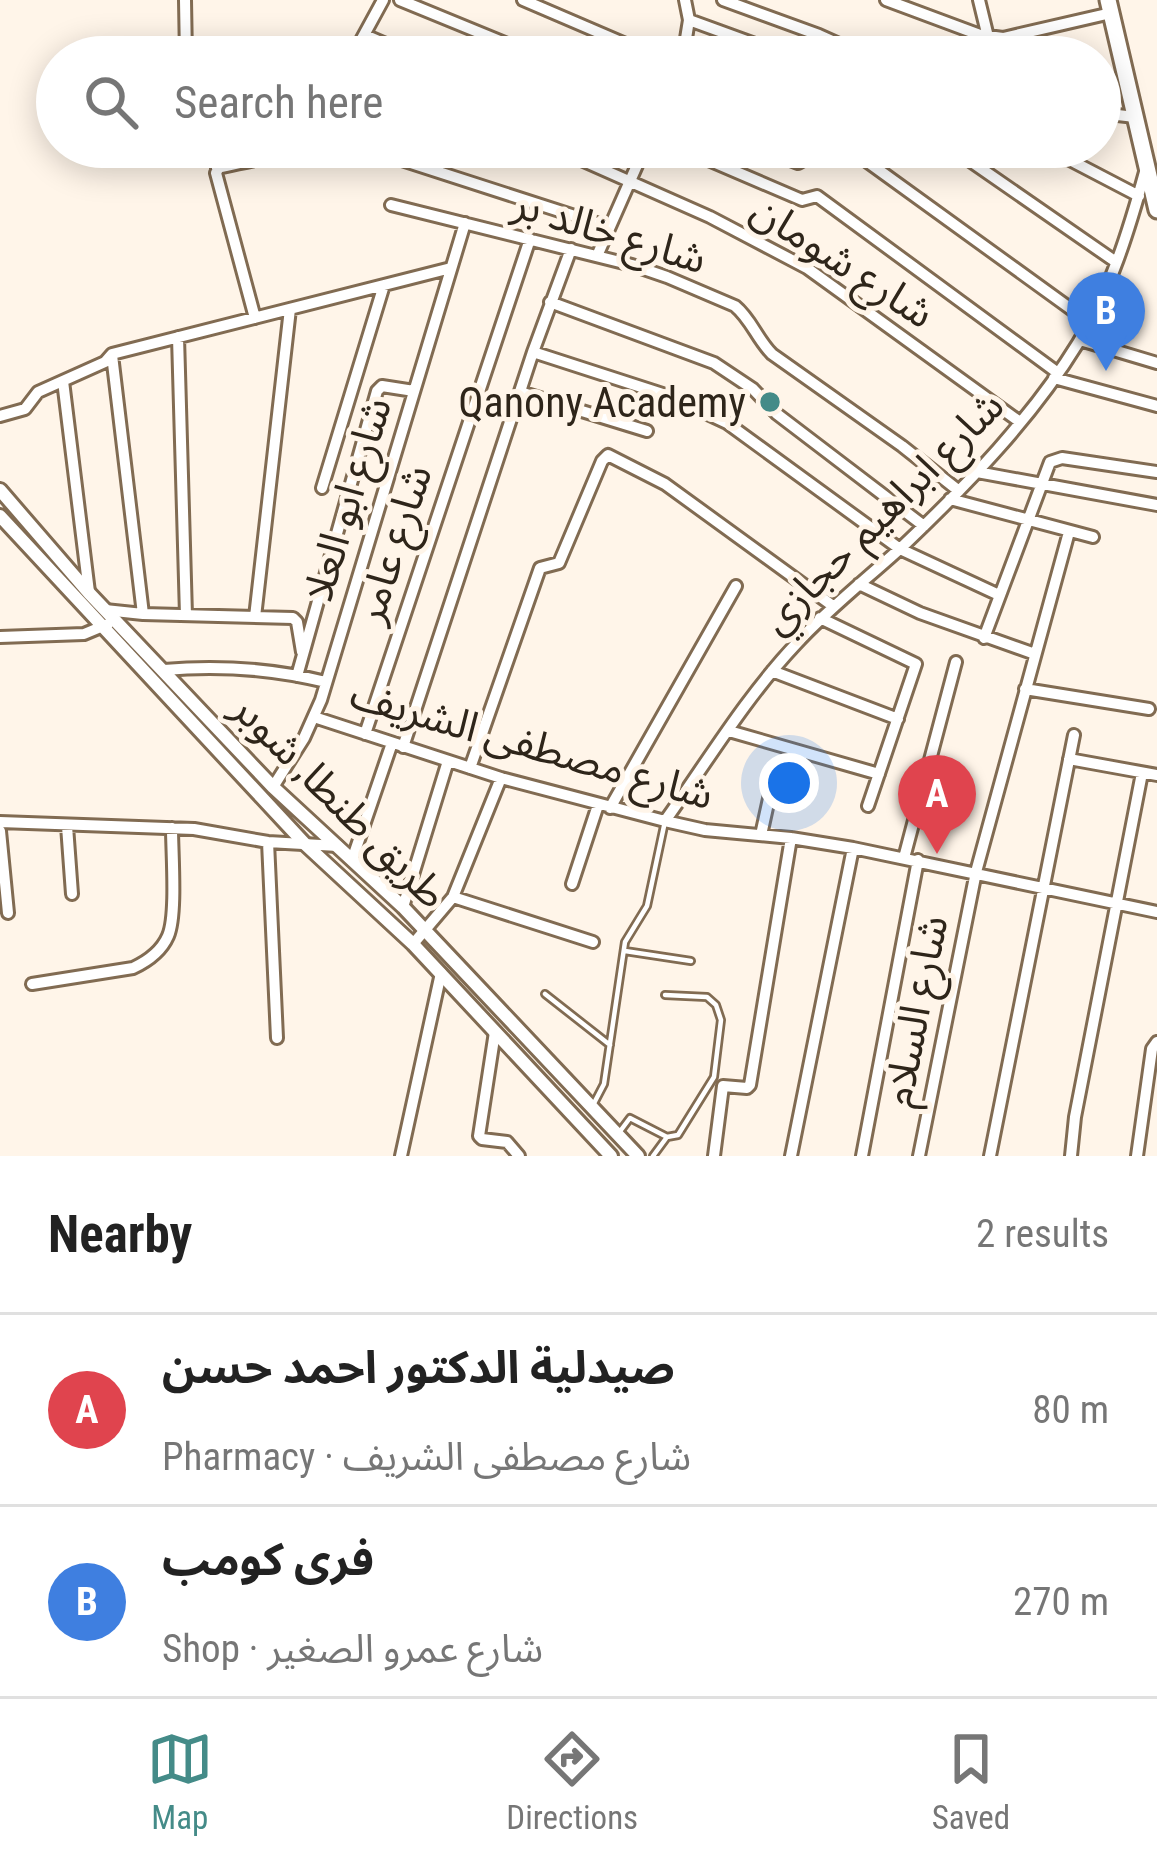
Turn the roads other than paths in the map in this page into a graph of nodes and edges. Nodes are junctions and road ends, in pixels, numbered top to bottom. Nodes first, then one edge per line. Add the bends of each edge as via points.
1 (185, 0) edge
2 (383, 0) edge
3 (400, 0) edge
4 (523, 0) edge
5 (668, 0) edge
6 (722, 0) edge
7 (886, 0) edge
8 (980, 0) edge
9 (1109, 6) edge
10 (687, 9) edge
11 (365, 34) joint
12 (186, 36) edge
13 (369, 36) edge
14 (487, 36) edge
15 (607, 36) edge
16 (746, 36) edge
17 (821, 36) edge
18 (985, 36) edge
19 (988, 36) edge
20 (1017, 36) edge
21 (1116, 36) edge
22 (1121, 57) edge
23 (1121, 115) edge
24 (1135, 117) junction
25 (218, 168) edge
26 (429, 168) edge
27 (602, 168) edge
28 (635, 168) edge
29 (727, 168) edge
30 (876, 168) edge
31 (980, 168) edge
32 (1085, 168) edge
33 (1146, 169) junction
34 (630, 180) junction
35 (1139, 196) junction
36 (391, 205) dead end
37 (1157, 210) edge
38 (465, 223) junction
39 (609, 227) junction
40 (530, 238) junction
41 (571, 249) junction
42 (597, 256) junction
43 (1116, 262) junction
44 (451, 268) junction
45 (384, 285) junction
46 (550, 302) junction
47 (290, 309) junction
48 (255, 317) junction
49 (1089, 322) junction
50 (178, 337) junction
51 (1080, 340) junction
52 (533, 352) junction
53 (112, 354) junction
54 (1157, 363) edge
55 (1056, 376) junction
56 (63, 381) junction
57 (414, 391) junction
58 (520, 392) junction
59 (1157, 406) edge
60 (0, 416) edge
61 (1020, 422) junction
62 (647, 431) dead end
63 (976, 472) junction
64 (1157, 472) edge
65 (1041, 484) junction
66 (322, 488) dead end
67 (0, 490) edge
68 (955, 495) junction
69 (1157, 505) edge
70 (0, 516) edge
71 (1027, 522) junction
72 (924, 526) junction
73 (1070, 532) junction
74 (1093, 537) dead end
75 (900, 549) junction
76 (859, 584) junction
77 (736, 586) dead end
78 (89, 593) junction
79 (999, 595) junction
80 (833, 606) junction
81 (143, 614) junction
82 (185, 615) junction
83 (255, 617) junction
84 (107, 619) junction
85 (820, 619) junction
86 (0, 637) edge
87 (984, 638) junction
88 (1035, 654) junction
89 (303, 655) junction
90 (956, 662) dead end
91 (164, 670) junction
92 (772, 671) junction
93 (298, 676) junction
94 (326, 682) junction
95 (1025, 689) junction
96 (1149, 709) dead end
97 (314, 717) junction
98 (898, 719) junction
99 (728, 730) junction
100 (365, 734) junction
101 (1074, 735) dead end
102 (398, 745) junction
103 (1069, 759) junction
104 (448, 761) junction
105 (470, 767) junction
106 (1142, 773) junction
107 (879, 774) junction
108 (1157, 776) edge
109 (501, 778) junction
110 (274, 787) junction
111 (770, 794) dead end
112 (604, 806) junction
113 (868, 806) dead end
114 (665, 821) junction
115 (0, 822) edge
116 (68, 826) junction
117 (172, 828) junction
118 (0, 831) edge
119 (761, 835) junction
120 (791, 838) junction
121 (268, 842) junction
122 (305, 844) junction
123 (338, 846) junction
124 (854, 848) junction
125 (904, 858) junction
126 (352, 860) junction
127 (918, 860) junction
128 (976, 872) junction
129 (572, 884) dead end
130 (1044, 886) junction
131 (72, 895) dead end
132 (453, 897) junction
133 (1117, 902) junction
134 (403, 907) junction
135 (1157, 911) edge
136 (8, 913) dead end
137 (426, 932) junction
138 (593, 942) dead end
139 (413, 944) junction
140 (623, 950) junction
141 (691, 961) dead end
142 (441, 973) junction
143 (32, 984) dead end
144 (545, 994) dead end
145 (665, 994) dead end
146 (495, 1032) junction
147 (277, 1038) dead end
148 (1157, 1042) edge
149 (610, 1045) junction
150 (592, 1107) junction
151 (617, 1134) junction
152 (667, 1137) junction
153 (401, 1156) edge
154 (519, 1156) edge
155 (611, 1156) edge
156 (638, 1156) edge
157 (653, 1156) edge
158 (714, 1156) edge
159 (791, 1156) edge
160 (862, 1156) edge
161 (919, 1156) edge
162 (990, 1156) edge
163 (1071, 1156) edge
164 (1137, 1156) edge

1 - 12 street
2 - 11 street
3 - 14 street
4 - 15 street
5 - 10 street
6 - 17 street
7 - 18 street
8 - 19 street
9 - 20 street
9 - 21 main road
10 - 16 street
11 - 13 street
22 - 24 main road
23 - 24 street
24 - 33 main road
25 - 48 street
26 - 39 street
27 - 34 street, شارع شومان
28 - 34 street
29 - 55 street via 802,200 817,196
30 - 49 street
31 - 43 street
32 - 35 street
33 - 35 street, شارع ابراهيم حجازي
33 - 37 main road
34 - 39 street
34 - 61 street, شارع شومان via 807,268
35 - 43 street, شارع ابراهيم حجازي
36 - 38 street, شارع خالد بر
38 - 40 street, شارع خالد بر
38 - 44 street, شارع ابو العلا
39 - 42 street
40 - 41 street, شارع خالد بر
40 - 100 street, شارع عامر
41 - 42 street, شارع خالد بر
41 - 46 street
42 - 68 street, شارع خالد بر via 735,306 772,354 902,446
43 - 49 street, شارع ابراهيم حجازي
44 - 45 street
44 - 57 street, شارع ابو العلا
45 - 47 street
45 - 66 street
46 - 52 street
46 - 72 street via 731,372
47 - 48 street
47 - 83 street
48 - 50 street
49 - 51 street, شارع ابراهيم حجازي
50 - 53 street
50 - 82 street
51 - 54 street
51 - 55 street, شارع ابراهيم حجازي
52 - 58 street
52 - 75 street via 728,423
53 - 56 street
53 - 81 street
55 - 59 street
55 - 61 street, شارع ابراهيم حجازي
56 - 60 street via 25,409
56 - 78 street
57 - 89 street via 377,391
57 - 94 street, شارع ابو العلا
58 - 62 street
58 - 102 street
61 - 63 street, شارع ابراهيم حجازي
63 - 65 street
63 - 68 street, شارع ابراهيم حجازي
64 - 65 street via 1062,458 1053,459
65 - 69 street
65 - 71 street
67 - 78 street, طريق طنطا, شوبر
68 - 71 street
68 - 72 street, شارع ابراهيم حجازي
70 - 84 street, طريق طنطا, شوبر
71 - 73 street
71 - 79 street
72 - 75 street, شارع ابراهيم حجازي
73 - 74 street
73 - 88 street, شارع السلام
75 - 76 street, شارع ابراهيم حجازي
75 - 79 street
76 - 80 street, شارع ابراهيم حجازي
76 - 87 street
77 - 112 street
78 - 84 street, طريق طنطا, شوبر
79 - 87 street
80 - 85 street, شارع ابراهيم حجازي
80 - 105 street via 665,484 608,454 559,563 540,568
81 - 82 street, شارع مصطفى الشريف
81 - 84 street, شارع مصطفى الشريف
82 - 83 street, شارع مصطفى الشريف
83 - 89 street, شارع مصطفى الشريف via 295,620
84 - 86 street, شارع مصطفى الشريف via 84,634
84 - 91 street, طريق طنطا, شوبر
84 - 122 street, طريق طنطا, شوبر
85 - 92 street, شارع ابراهيم حجازي
85 - 98 street via 915,663
87 - 88 street
88 - 95 street, شارع السلام
89 - 93 street
90 - 125 street
91 - 93 street
91 - 110 street, طريق طنطا, شوبر
92 - 98 street
92 - 99 street, شارع ابراهيم حجازي
93 - 94 street
94 - 97 street, شارع ابو العلا
95 - 96 street
95 - 128 street, شارع السلام
97 - 100 street, شارع مصطفى الشريف
97 - 110 street, شارع ابو العلا
98 - 107 street
99 - 107 street
99 - 114 street, شارع ابراهيم حجازي
100 - 102 street, شارع مصطفى الشريف
101 - 103 street
102 - 104 street, شارع مصطفى الشريف
102 - 126 street
103 - 106 street
103 - 130 street
104 - 105 street, شارع مصطفى الشريف
104 - 134 street
105 - 109 street, شارع مصطفى الشريف
106 - 108 street
106 - 133 street
107 - 113 street
109 - 112 street, شارع مصطفى الشريف
109 - 132 street
110 - 123 street, طريق طنطا, شوبر
111 - 119 street
112 - 114 street, شارع مصطفى الشريف
112 - 129 street
114 - 119 street, شارع مصطفى الشريف
114 - 140 lane via 646,905
115 - 116 street
116 - 117 street
116 - 131 street
117 - 121 street
117 - 143 street via 172,924 159,950 133,968
118 - 136 street
119 - 120 street, شارع مصطفى الشريف
120 - 124 street, شارع مصطفى الشريف
120 - 158 street via 749,1085 723,1086
121 - 122 street
121 - 147 street
122 - 123 street
122 - 139 street, طريق طنطا, شوبر
123 - 126 street, طريق طنطا, شوبر
124 - 125 street, شارع مصطفى الشريف
124 - 159 street
125 - 127 street, شارع مصطفى الشريف
126 - 134 street, طريق طنطا, شوبر
127 - 128 street, شارع مصطفى الشريف
127 - 160 street
128 - 130 street, شارع مصطفى الشريف
128 - 161 street, شارع السلام
130 - 133 street, شارع مصطفى الشريف
130 - 162 street
132 - 137 street
132 - 138 street
133 - 135 street, شارع مصطفى الشريف
133 - 163 street
134 - 137 street, طريق طنطا, شوبر
137 - 139 street
137 - 150 street, طريق طنطا, شوبر
139 - 142 street, طريق طنطا, شوبر
140 - 141 lane
140 - 149 lane
142 - 146 street, طريق طنطا, شوبر
142 - 153 street
144 - 149 lane
145 - 152 lane via 707,997 721,1020 712,1081 681,1132
146 - 154 street via 479,1136 507,1142
146 - 155 street, طريق طنطا, شوبر
148 - 164 street
149 - 150 lane
150 - 151 street, طريق طنطا, شوبر
151 - 152 lane via 632,1118
151 - 156 street, طريق طنطا, شوبر
152 - 157 lane

